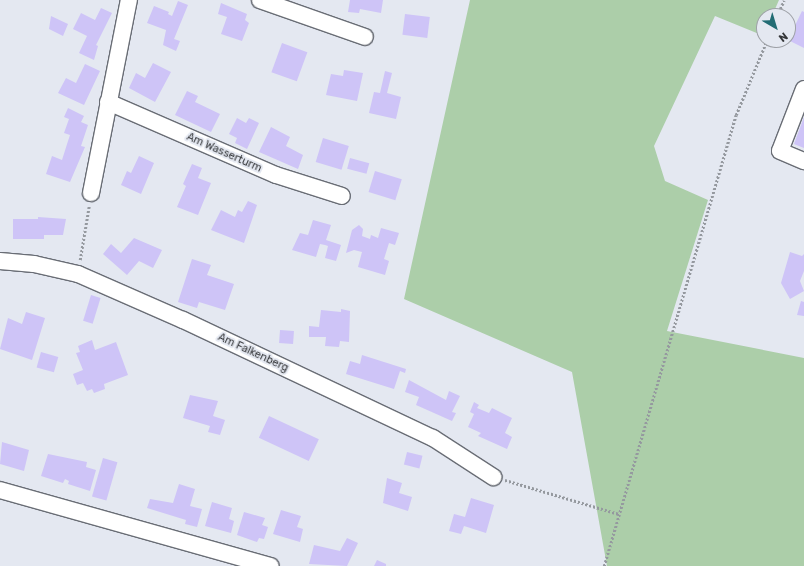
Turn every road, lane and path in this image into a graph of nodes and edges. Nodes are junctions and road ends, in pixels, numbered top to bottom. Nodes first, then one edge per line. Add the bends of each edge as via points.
1 (129, 0) edge
2 (260, 0) edge
3 (365, 37) dead end
4 (764, 48) edge
5 (804, 89) edge
6 (108, 102) junction
7 (804, 161) edge
8 (91, 194) joint
9 (342, 196) dead end
10 (0, 261) edge
11 (78, 274) junction
12 (493, 477) joint
13 (0, 490) edge
14 (619, 514) junction
15 (271, 566) edge
16 (604, 566) edge

1 - 6 street
2 - 3 street
4 - 14 path via 736,115
5 - 7 street via 780,151
6 - 8 street
6 - 9 street, Am Wasserturm via 276,175
8 - 11 path
10 - 11 street, Am Falkenberg via 34,264
11 - 12 street, Am Falkenberg via 183,320 433,438
12 - 14 path
13 - 15 street
14 - 16 path

